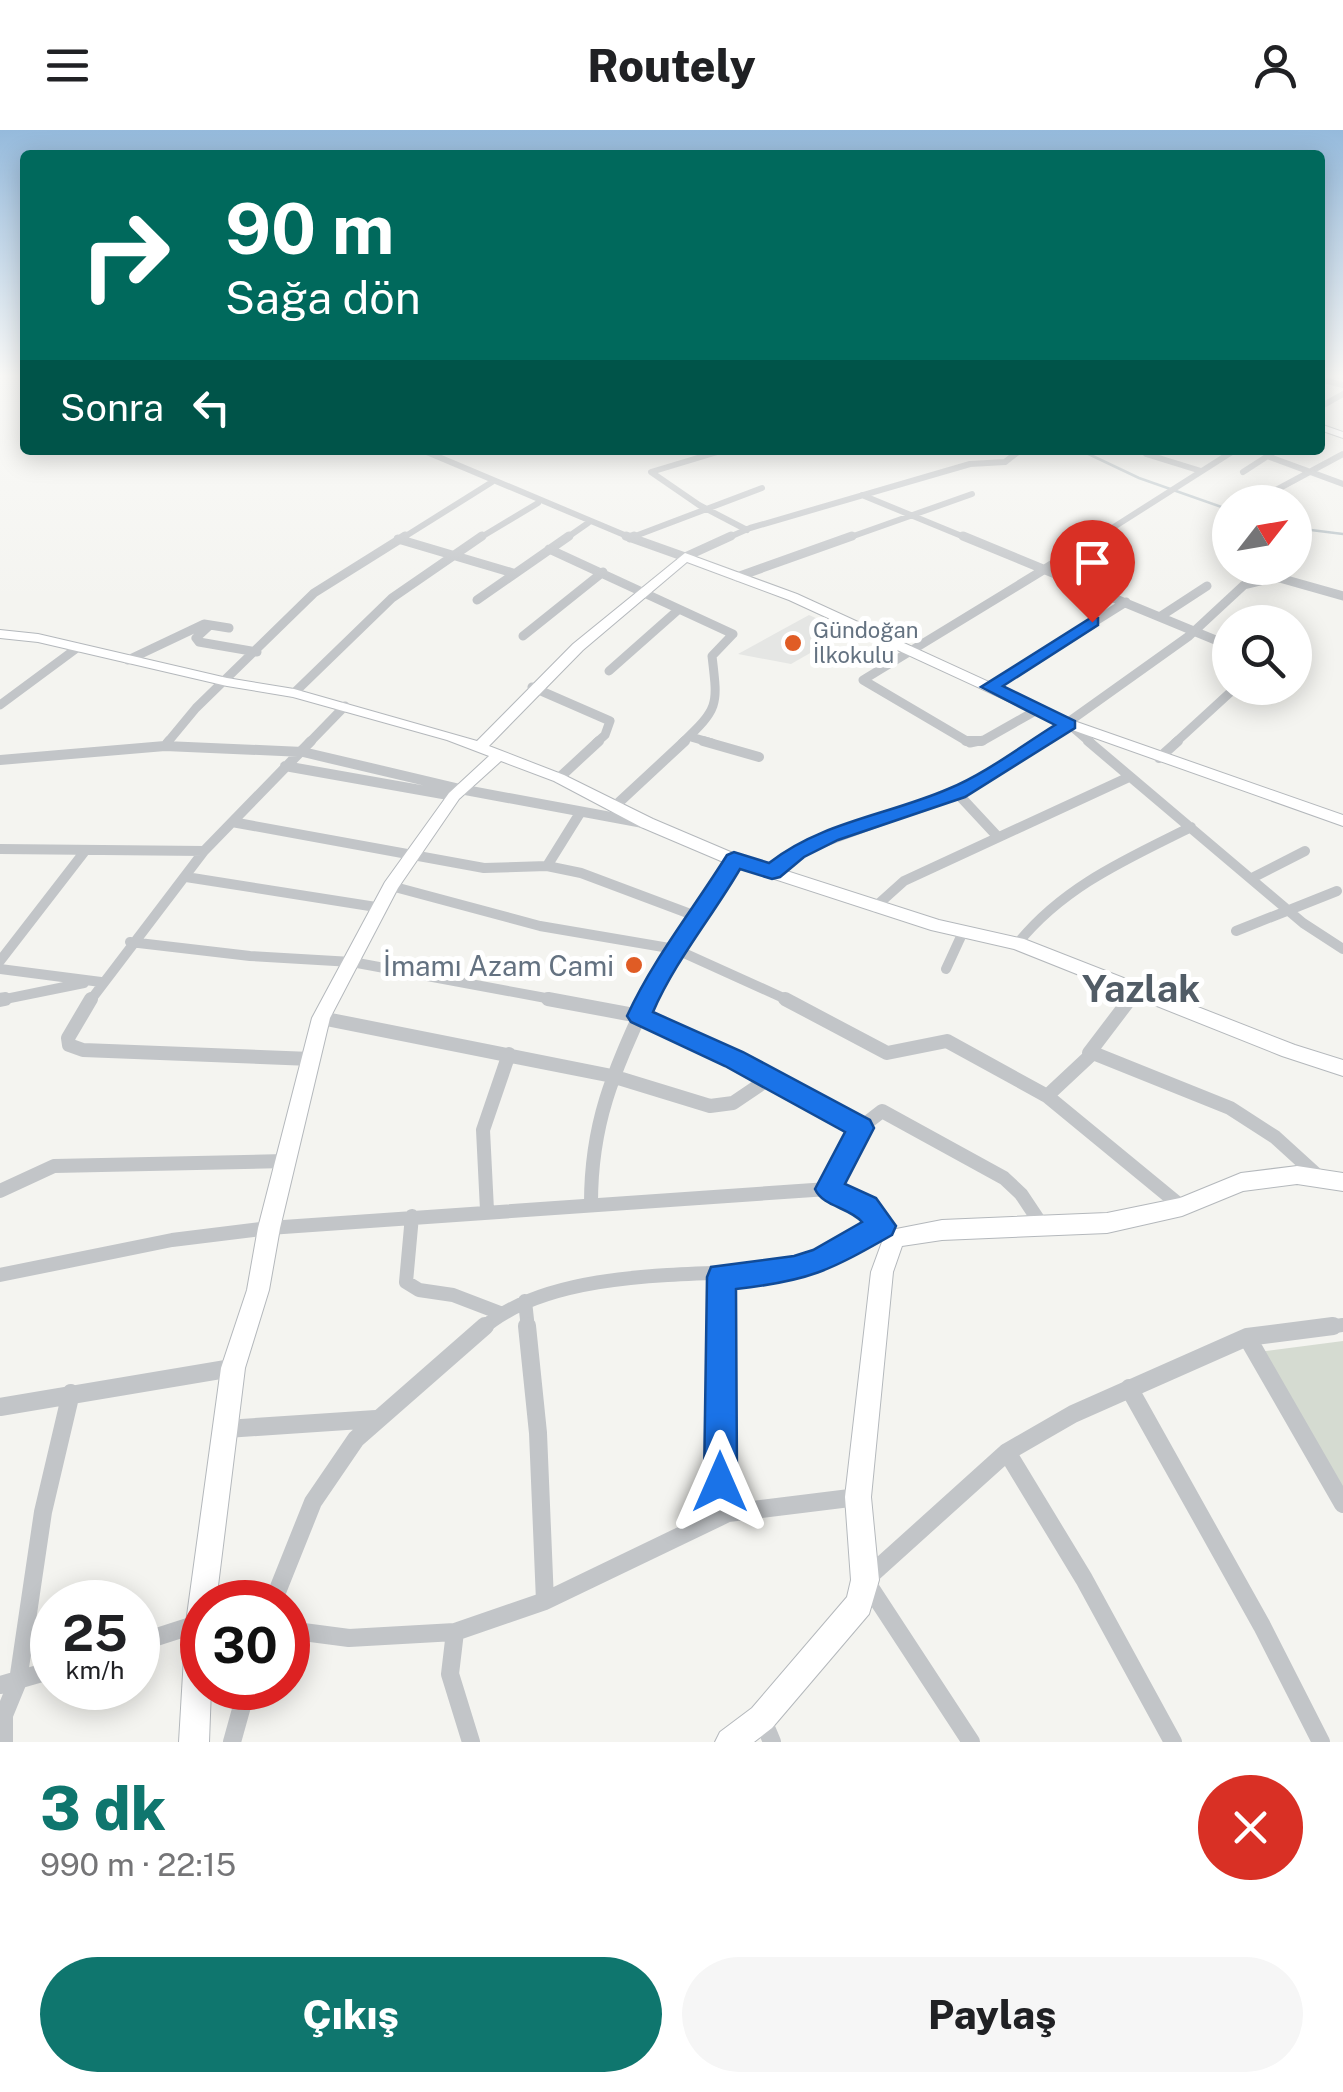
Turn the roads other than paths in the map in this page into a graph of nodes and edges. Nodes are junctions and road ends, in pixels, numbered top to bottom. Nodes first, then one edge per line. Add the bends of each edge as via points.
1 (1343, 454) edge
2 (433, 455) edge
3 (707, 455) edge
4 (1014, 455) edge
5 (1152, 455) edge
6 (1227, 455) edge
7 (1267, 456) joint
8 (1201, 471) junction
9 (1244, 472) dead end
10 (1311, 472) junction
11 (492, 482) junction
12 (1343, 484) edge
13 (1287, 485) edge
14 (762, 488) dead end
15 (862, 494) junction
16 (972, 494) dead end
17 (538, 502) junction
18 (704, 507) junction
19 (909, 517) junction
20 (588, 523) junction
21 (747, 530) junction
22 (630, 538) junction
23 (398, 539) junction
24 (549, 549) junction
25 (450, 556) junction
26 (685, 557) junction
27 (1048, 570) junction
28 (603, 572) junction
29 (513, 574) junction
30 (737, 577) junction
31 (1207, 586) dead end
32 (642, 591) junction
33 (1343, 596) edge
34 (477, 600) dead end
35 (1126, 602) junction
36 (678, 610) junction
37 (1161, 616) junction
38 (209, 626) junction
39 (230, 628) dead end
40 (1195, 632) junction
41 (0, 634) edge
42 (523, 636) dead end
43 (1212, 639) edge
44 (76, 648) junction
45 (911, 651) junction
46 (257, 652) junction
47 (128, 660) junction
48 (610, 671) dead end
49 (227, 682) junction
50 (532, 687) junction
51 (990, 687) junction
52 (294, 693) junction
53 (0, 705) edge
54 (1217, 705) edge
55 (345, 706) junction
56 (1037, 710) junction
57 (1069, 724) junction
58 (692, 737) junction
59 (166, 746) junction
60 (490, 750) junction
61 (303, 752) junction
62 (759, 757) dead end
63 (1159, 758) junction
64 (0, 760) edge
65 (285, 766) junction
66 (560, 778) junction
67 (1127, 778) junction
68 (457, 792) junction
69 (958, 793) junction
70 (615, 806) junction
71 (580, 814) junction
72 (1343, 821) edge
73 (232, 822) junction
74 (647, 823) junction
75 (1190, 828) junction
76 (997, 836) junction
77 (0, 849) edge
78 (85, 851) junction
79 (204, 851) junction
80 (416, 852) junction
81 (1304, 852) dead end
82 (734, 860) junction
83 (548, 866) junction
84 (772, 872) junction
85 (186, 878) junction
86 (1252, 878) junction
87 (391, 886) junction
88 (1337, 891) dead end
89 (376, 907) junction
90 (875, 907) junction
91 (1290, 911) junction
92 (701, 918) junction
93 (1236, 931) dead end
94 (963, 932) junction
95 (130, 942) junction
96 (1018, 943) junction
97 (675, 949) junction
98 (1343, 949) edge
99 (0, 960) edge
100 (352, 962) junction
101 (0, 969) edge
102 (946, 969) dead end
103 (95, 982) junction
104 (1138, 989) junction
105 (0, 1000) edge
106 (640, 1016) junction
107 (321, 1018) junction
108 (1093, 1053) junction
109 (509, 1054) junction
110 (311, 1058) junction
111 (1343, 1068) edge
112 (612, 1076) junction
113 (767, 1080) junction
114 (1047, 1096) junction
115 (860, 1128) junction
116 (285, 1161) junction
117 (1332, 1180) edge
118 (828, 1189) junction
119 (0, 1192) edge
120 (591, 1203) junction
121 (1182, 1207) junction
122 (486, 1210) junction
123 (412, 1216) junction
124 (1043, 1227) junction
125 (269, 1228) junction
126 (888, 1232) junction
127 (0, 1275) edge
128 (722, 1277) junction
129 (525, 1301) junction
130 (500, 1313) junction
131 (1343, 1325) edge
132 (1247, 1337) junction
133 (233, 1368) junction
134 (1128, 1388) junction
135 (72, 1393) junction
136 (0, 1408) edge
137 (376, 1419) junction
138 (223, 1429) junction
139 (1007, 1452) junction
140 (858, 1496) junction
141 (1343, 1504) edge
142 (728, 1513) junction
143 (205, 1580) edge
144 (283, 1580) edge
145 (865, 1580) junction
146 (545, 1601) junction
147 (455, 1632) junction
148 (310, 1634) edge
149 (9, 1683) edge
150 (196, 1710) edge
151 (241, 1710) edge
152 (767, 1730) edge
153 (4, 1742) edge
154 (194, 1742) edge
155 (232, 1742) edge
156 (472, 1742) edge
157 (730, 1742) edge
158 (970, 1742) edge
159 (1173, 1742) edge
160 (1321, 1742) edge

1 - 10 street
2 - 11 street
3 - 18 street via 651,472
4 - 15 street
5 - 8 street
6 - 8 street
7 - 9 street
7 - 10 street
8 - 27 street
10 - 12 street
10 - 13 street
11 - 17 street
11 - 23 street
14 - 18 street
15 - 19 street
15 - 21 street
16 - 19 street
17 - 20 street
17 - 25 street
18 - 21 street
18 - 22 street
19 - 27 street
19 - 30 street
20 - 22 street
20 - 24 street
21 - 26 street
22 - 26 street
23 - 25 street
23 - 46 street via 314,593
24 - 28 street
24 - 29 street
25 - 29 street
25 - 52 street via 392,598
26 - 30 street
26 - 32 street
27 - 35 street
27 - 45 street
28 - 32 street
28 - 42 street
29 - 34 street
30 - 45 street
31 - 37 street
32 - 36 street
32 - 50 street
33 - 40 street via 1260,578 1242,586
35 - 37 street
35 - 51 street
36 - 48 street
36 - 58 street via 733,634 712,656 712,715
37 - 40 street
38 - 39 street
38 - 46 street via 199,642
38 - 47 street
40 - 43 street
40 - 57 street
41 - 44 street
44 - 47 street
44 - 53 street
45 - 51 street
45 - 56 street via 863,680 970,743
46 - 49 street
47 - 49 street
49 - 52 street
49 - 59 street
50 - 60 street
50 - 66 street via 610,721 605,735
51 - 56 street
52 - 55 street
54 - 63 street
55 - 60 street
55 - 61 street
56 - 57 street
57 - 63 street
57 - 67 street
57 - 69 street
58 - 62 street
58 - 70 street
59 - 61 street
59 - 64 street
60 - 66 street
60 - 68 street
61 - 65 street
61 - 68 street
63 - 72 street
65 - 68 street
65 - 73 street
66 - 70 street
67 - 75 street
67 - 76 street
68 - 71 street
68 - 80 street
69 - 76 street
69 - 84 street via 830,836
70 - 74 street
71 - 74 street
71 - 83 street
73 - 79 street
73 - 80 street
74 - 82 street
75 - 86 street
75 - 96 street via 1084,880 1036,918
76 - 90 street via 904,881
77 - 78 street
78 - 79 street
78 - 99 street
79 - 85 street
80 - 83 street via 494,869
80 - 87 street
81 - 86 street
82 - 84 street
82 - 92 street
83 - 92 street via 618,884
84 - 90 street
85 - 89 street
85 - 95 street
86 - 91 street
87 - 89 street
87 - 97 street via 540,926
88 - 91 street
89 - 100 street
90 - 94 street
91 - 93 street
91 - 98 street
92 - 97 street
94 - 96 street
94 - 102 street
95 - 100 street
95 - 103 street
96 - 104 street
97 - 106 street
97 - 114 street via 877,1050 897,1054 947,1041
100 - 106 street
100 - 107 street
101 - 103 street
103 - 105 street
103 - 110 street via 69,1046
104 - 108 street
104 - 111 street
106 - 112 street
106 - 113 street
107 - 109 street
107 - 110 street
108 - 114 street
108 - 117 street via 1230,1108
109 - 112 street
109 - 122 street via 483,1130
110 - 116 street
112 - 113 street via 710,1106 732,1102
112 - 120 street via 591,1152
113 - 115 street
114 - 121 street
115 - 118 street
115 - 124 street via 873,1115 891,1113 1004,1178
116 - 119 street via 54,1166
116 - 125 street
117 - 121 street via 1297,1175 1241,1182
118 - 120 street
118 - 126 street via 866,1207
120 - 122 street
121 - 124 street via 1107,1223
122 - 123 street
123 - 125 street
123 - 130 street via 406,1282
124 - 126 street
125 - 127 street
125 - 133 street
126 - 128 street via 807,1266
126 - 140 street
128 - 129 street via 596,1282
128 - 142 street via 720,1482
129 - 130 street
129 - 146 street
130 - 137 street
131 - 132 street
132 - 134 street
132 - 141 street
133 - 135 street
133 - 138 street
134 - 139 street
134 - 160 street
135 - 136 street
135 - 149 street
137 - 138 street
137 - 144 street via 313,1502
138 - 143 street
139 - 145 street
139 - 159 street
140 - 142 street
140 - 145 street
142 - 146 street
145 - 152 street via 859,1604
145 - 158 street
146 - 147 street
147 - 148 street
147 - 156 street via 450,1674
149 - 153 street
150 - 154 street
151 - 155 street
152 - 157 street

